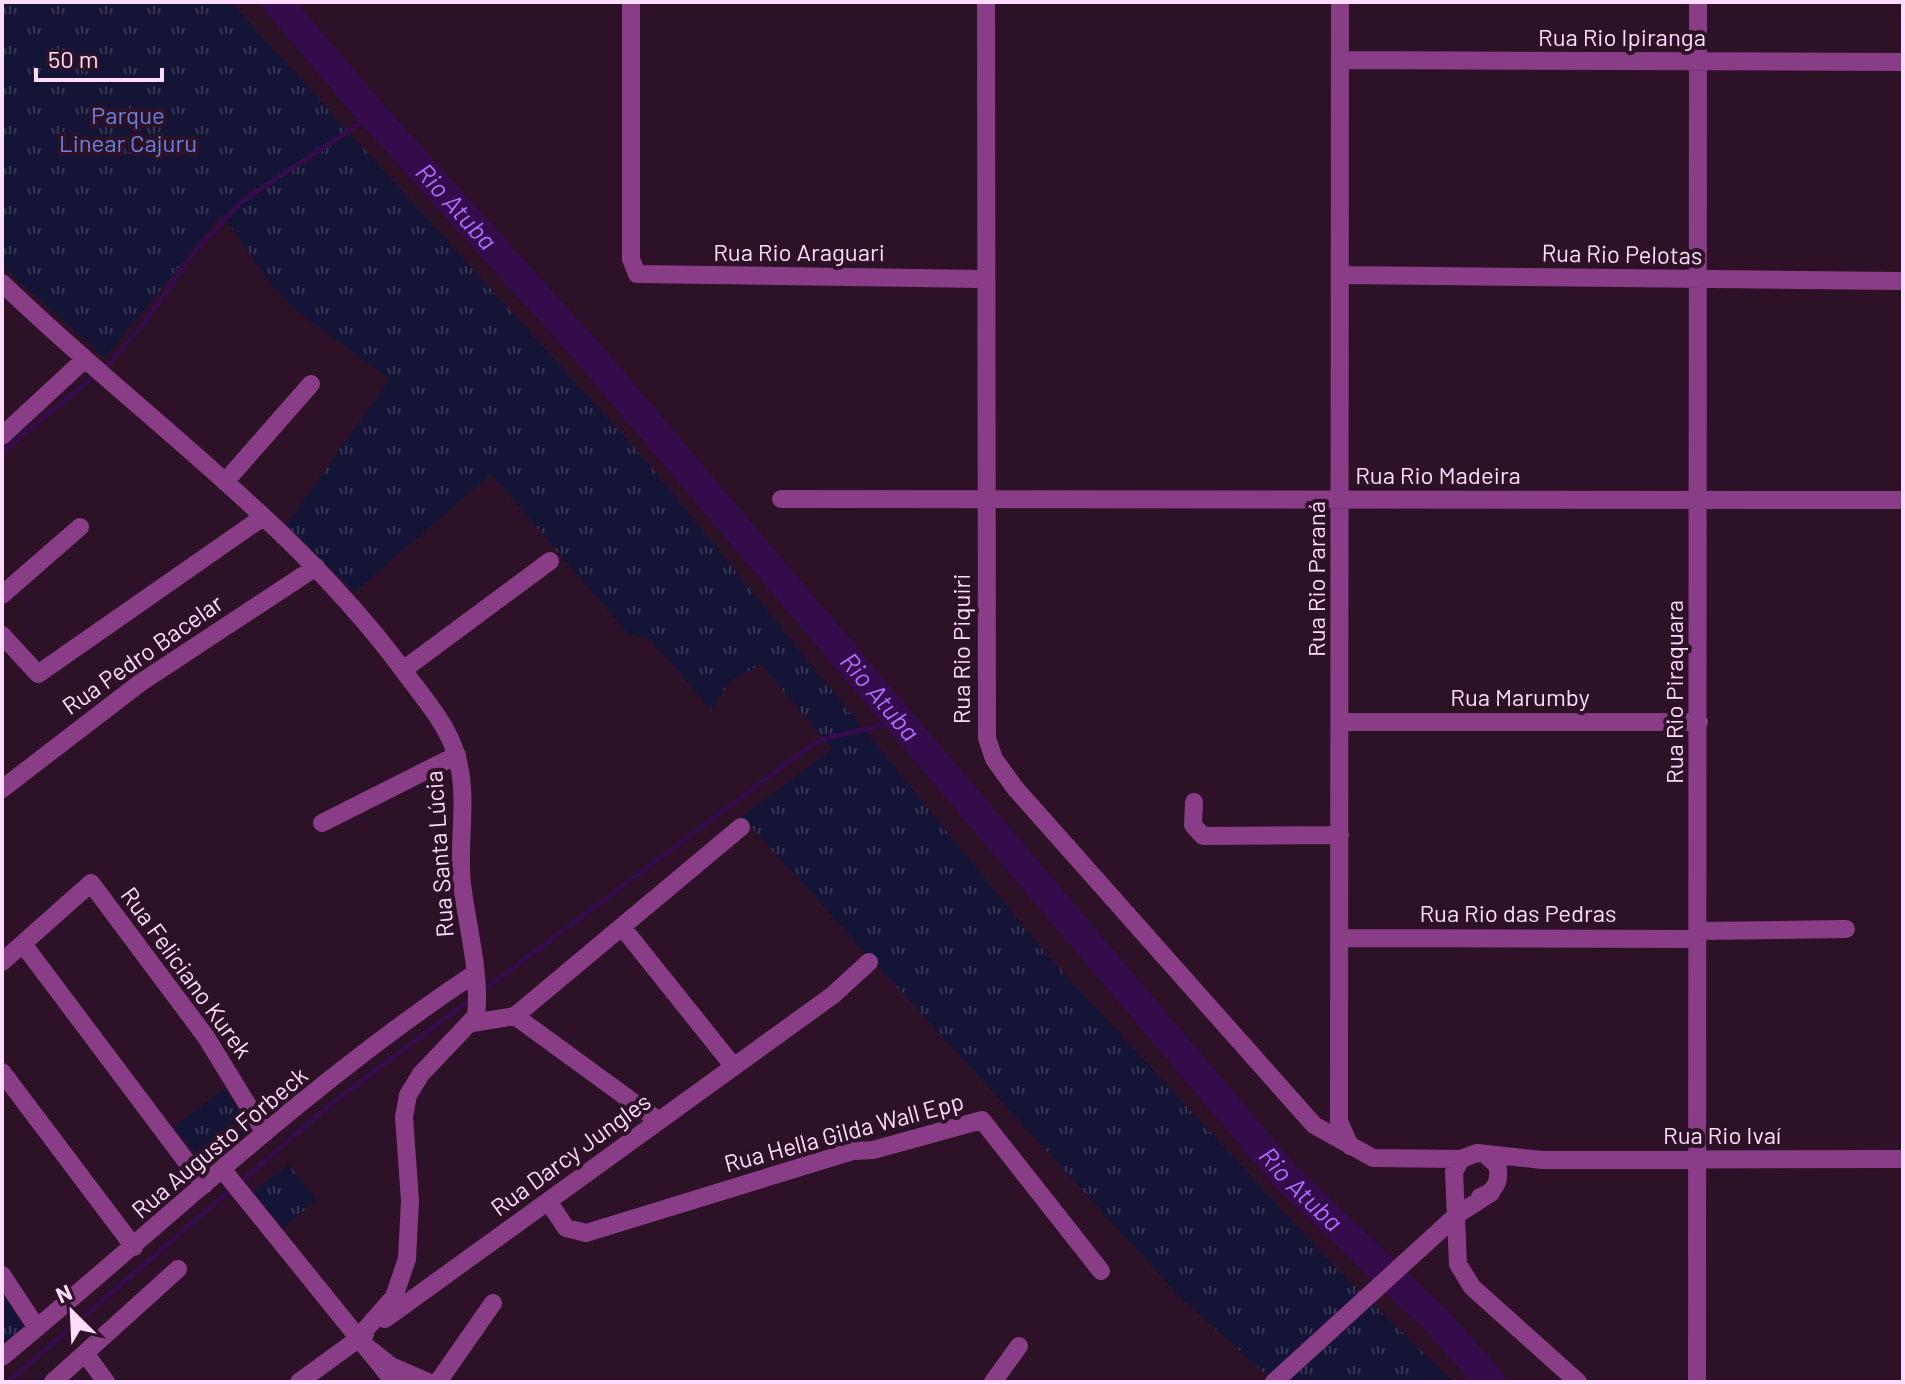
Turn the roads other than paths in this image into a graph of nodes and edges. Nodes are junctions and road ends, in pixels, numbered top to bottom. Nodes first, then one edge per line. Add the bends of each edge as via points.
1 (631, 2) edge
2 (986, 2) edge
3 (1340, 2) edge
4 (1698, 2) edge
5 (1340, 60) junction
6 (1903, 62) edge
7 (1699, 63) junction
8 (1341, 275) junction
9 (985, 279) junction
10 (1699, 280) junction
11 (1903, 281) edge
12 (2, 283) edge
13 (84, 360) junction
14 (311, 384) dead end
15 (2, 436) edge
16 (225, 482) junction
17 (781, 499) dead end
18 (986, 499) junction
19 (1699, 499) junction
20 (1341, 500) junction
21 (1903, 500) edge
22 (263, 517) junction
23 (80, 527) dead end
24 (550, 561) dead end
25 (316, 567) junction
26 (2, 595) edge
27 (2, 635) edge
28 (403, 670) junction
29 (1340, 722) junction
30 (1699, 722) junction
31 (457, 755) junction
32 (2, 789) edge
33 (1194, 802) dead end
34 (322, 823) dead end
35 (741, 827) dead end
36 (1340, 835) junction
37 (622, 927) junction
38 (1846, 929) dead end
39 (1697, 935) junction
40 (1339, 938) junction
41 (23, 944) junction
42 (2, 962) edge
43 (869, 962) dead end
44 (474, 974) junction
45 (475, 1016) junction
46 (515, 1016) junction
47 (734, 1067) junction
48 (2, 1072) edge
49 (659, 1121) junction
50 (265, 1133) junction
51 (1356, 1150) junction
52 (1486, 1155) junction
53 (1461, 1159) junction
54 (1903, 1159) edge
55 (1542, 1160) junction
56 (1697, 1161) junction
57 (222, 1169) junction
58 (1454, 1180) junction
59 (204, 1185) junction
60 (1494, 1187) junction
61 (548, 1201) junction
62 (1458, 1214) junction
63 (134, 1247) junction
64 (178, 1269) dead end
65 (1101, 1271) dead end
66 (2, 1275) edge
67 (493, 1303) dead end
68 (37, 1328) junction
69 (357, 1339) junction
70 (1019, 1346) dead end
71 (85, 1353) junction
72 (2, 1357) edge
73 (53, 1382) edge
74 (106, 1382) edge
75 (299, 1382) edge
76 (394, 1382) edge
77 (428, 1382) edge
78 (438, 1382) edge
79 (993, 1382) edge
80 (1274, 1382) edge
81 (1578, 1382) edge
82 (1697, 1382) edge

1 - 9 street, Rua Rio Araguari via 631,251 637,274
2 - 9 street, Rua Rio Piquiri
3 - 5 street, Rua Rio Paraná
4 - 7 street, Rua Rio Piraquara
5 - 7 street, Rua Rio Ipiranga
5 - 8 street, Rua Rio Paraná
6 - 7 street, Rua Rio Ipiranga
7 - 10 street, Rua Rio Piraquara
8 - 10 street, Rua Rio Pelotas
8 - 20 street, Rua Rio Paraná
9 - 18 street, Rua Rio Piquiri
10 - 11 street, Rua Rio Pelotas
10 - 19 street, Rua Rio Piraquara
12 - 13 street, Rua Santa Lúcia
13 - 15 street
13 - 16 street, Rua Santa Lúcia
14 - 16 street
16 - 22 street, Rua Santa Lúcia
17 - 18 street, Rua Rio Madeira
18 - 20 street, Rua Rio Madeira
18 - 51 street, Rua Rio Piquiri via 987,738 994,759 1298,1110
19 - 20 street, Rua Rio Madeira
19 - 21 street, Rua Rio Madeira
19 - 30 street, Rua Rio Piraquara
20 - 29 street, Rua Rio Paraná
22 - 25 street, Rua Santa Lúcia
22 - 27 street via 38,674
23 - 26 street
24 - 28 street
25 - 28 street, Rua Santa Lúcia
25 - 32 street, Rua Pedro Bacelar via 140,683
28 - 31 street, Rua Santa Lúcia via 442,723
29 - 30 street, Rua Marumby
29 - 36 street, Rua Rio Paraná
30 - 39 street, Rua Rio Piraquara
31 - 34 street
31 - 44 street, Rua Santa Lúcia via 463,803 462,880
33 - 36 street via 1193,825 1203,836
35 - 37 street
36 - 40 street, Rua Rio Paraná
37 - 46 street
37 - 47 street
38 - 39 street, Rua Rio das Pedras
39 - 40 street, Rua Rio das Pedras
39 - 56 street, Rua Rio Piraquara
40 - 51 street, Rua Rio Paraná via 1339,1121 1347,1143
41 - 42 street
41 - 50 street, Rua Feliciano Kurek via 91,883 206,1037
41 - 59 street
43 - 47 street, Rua Darcy Jungles
44 - 45 street, Rua Santa Lúcia
44 - 50 street, Rua Augusto Forbeck via 394,1029
45 - 46 street
45 - 69 street via 408,1095 407,1259 394,1297
46 - 49 street
47 - 49 street, Rua Darcy Jungles
48 - 63 street
49 - 61 street, Rua Darcy Jungles
50 - 57 street, Rua Augusto Forbeck
51 - 53 street via 1373,1158
52 - 53 street, Rua Rio Ivaí
52 - 55 street, Rua Rio Ivaí
52 - 60 street via 1497,1165
53 - 58 street
54 - 56 street, Rua Rio Ivaí
55 - 56 street, Rua Rio Ivaí
55 - 60 street, Rua Rio Ivaí
56 - 82 street, Rua Rio Piraquara
57 - 59 street, Rua Augusto Forbeck
57 - 69 street
58 - 60 street via 1464,1195 1482,1197
58 - 62 street
59 - 63 street, Rua Augusto Forbeck
60 - 62 street, Rua Rio Ivaí
61 - 65 street, Rua Hella Gilda Wall Epp via 566,1228 586,1233 853,1151 982,1120
61 - 69 street, Rua Darcy Jungles
62 - 80 street, Rua Rio Ivaí
62 - 81 street via 1458,1264 1472,1287
63 - 68 street, Rua Augusto Forbeck
64 - 71 street
66 - 68 street
67 - 78 street
68 - 72 street, Rua Augusto Forbeck
69 - 75 street, Rua Darcy Jungles
69 - 76 street
69 - 77 street via 391,1366
70 - 79 street
71 - 73 street
71 - 74 street

